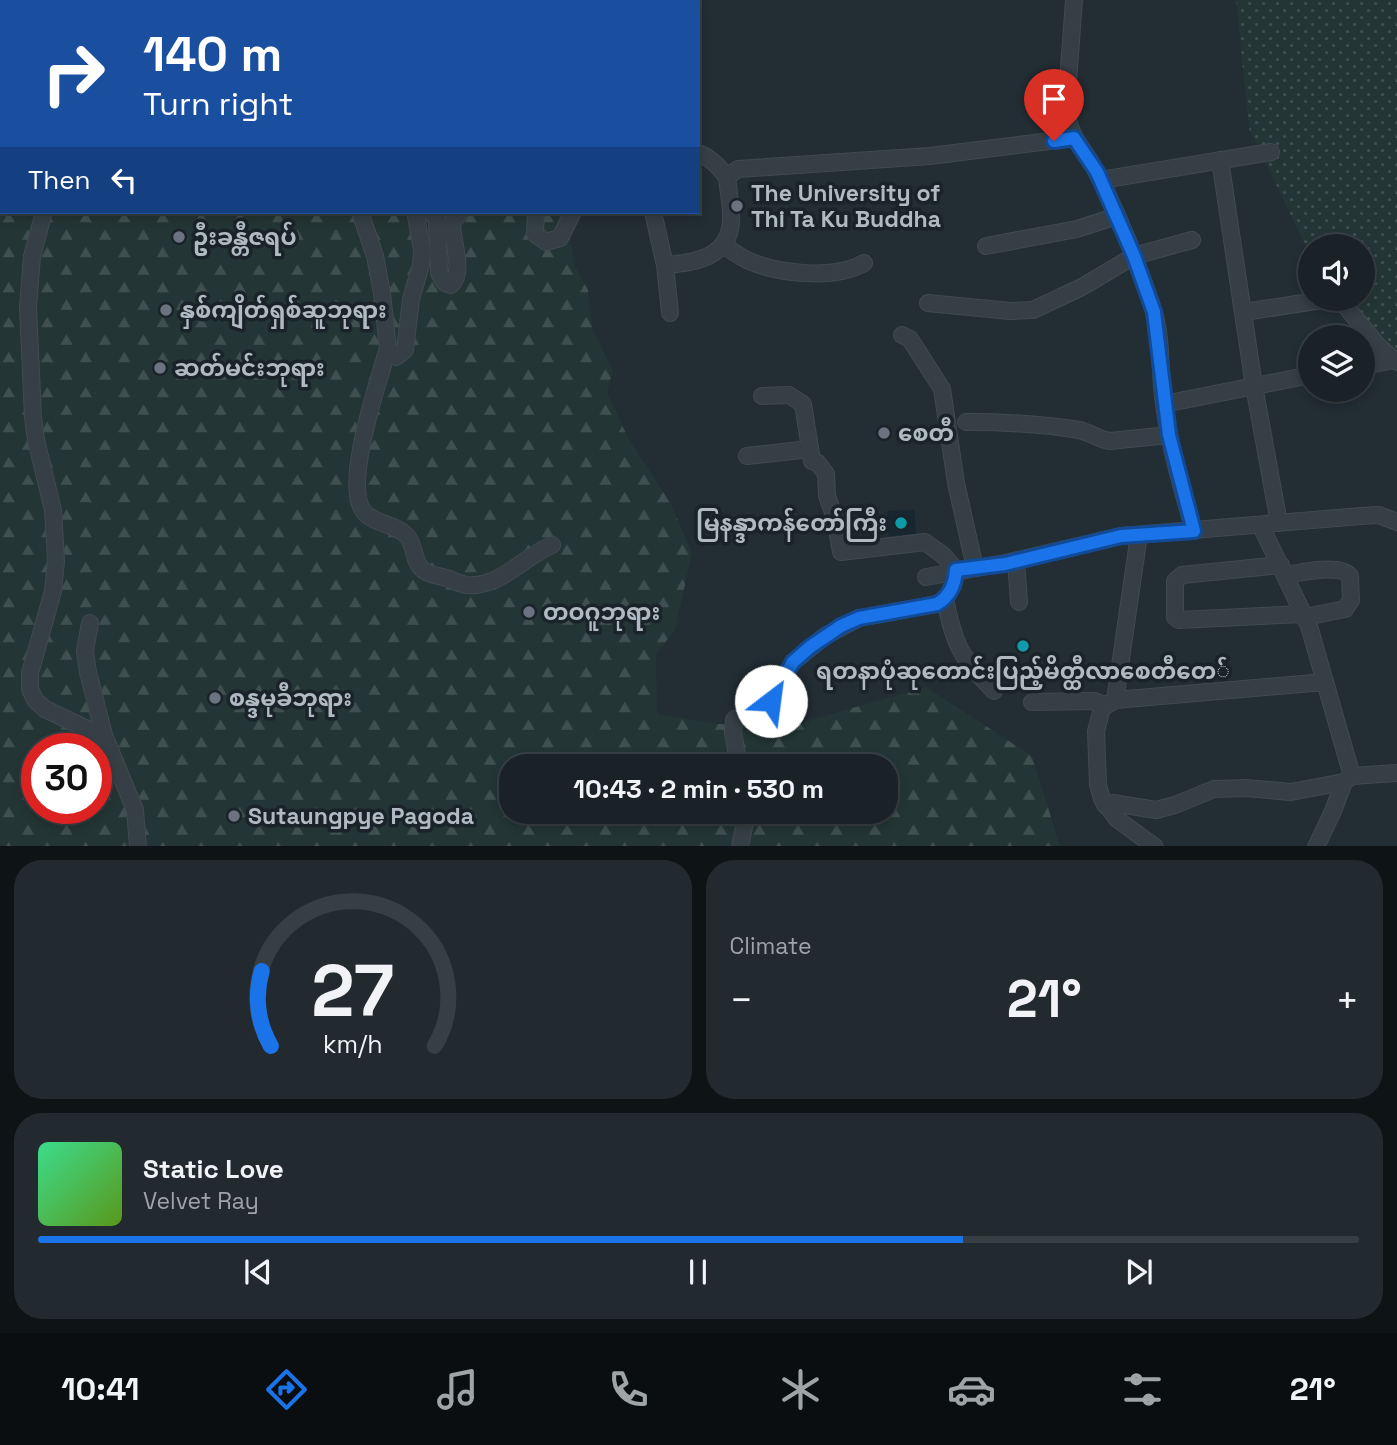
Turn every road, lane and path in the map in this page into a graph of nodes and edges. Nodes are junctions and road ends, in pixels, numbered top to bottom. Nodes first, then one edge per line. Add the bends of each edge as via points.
1 (1074, 0) edge
2 (1074, 138) junction
3 (1271, 152) dead end
4 (700, 154) edge
5 (1220, 160) junction
6 (727, 177) junction
7 (1101, 180) junction
8 (43, 214) edge
9 (361, 214) edge
10 (418, 214) edge
11 (433, 214) edge
12 (459, 214) edge
13 (536, 214) edge
14 (572, 214) edge
15 (653, 214) edge
16 (1116, 216) junction
17 (1192, 240) dead end
18 (723, 245) junction
19 (986, 246) dead end
20 (1134, 256) junction
21 (864, 263) dead end
22 (665, 265) junction
23 (928, 303) dead end
24 (1298, 304) edge
25 (1350, 311) edge
26 (1244, 312) junction
27 (670, 313) dead end
28 (902, 335) dead end
29 (388, 348) junction
30 (1396, 361) edge
31 (1375, 364) edge
32 (1298, 378) edge
33 (1254, 386) junction
34 (762, 396) dead end
35 (1164, 404) junction
36 (966, 422) dead end
37 (1169, 435) junction
38 (810, 449) junction
39 (747, 456) dead end
40 (1397, 522) edge
41 (1279, 523) junction
42 (1261, 526) junction
43 (1194, 531) junction
44 (1139, 535) junction
45 (552, 545) dead end
46 (1016, 561) junction
47 (975, 568) junction
48 (956, 570) junction
49 (1283, 570) junction
50 (926, 577) dead end
51 (945, 599) junction
52 (1019, 602) dead end
53 (1304, 615) junction
54 (90, 623) dead end
55 (1325, 682) junction
56 (994, 691) dead end
57 (1032, 702) dead end
58 (1110, 702) junction
59 (98, 733) edge
60 (104, 733) edge
61 (112, 754) edge
62 (737, 754) edge
63 (1397, 773) edge
64 (1348, 779) junction
65 (1105, 805) junction
66 (745, 824) edge
67 (138, 846) edge
68 (740, 846) edge
69 (1155, 846) edge
70 (1316, 846) edge

1 - 2 street via 1066,109
2 - 6 street via 930,156 753,166
2 - 7 street
3 - 5 street
4 - 6 street
5 - 7 street
5 - 26 street
6 - 18 street via 732,221
7 - 16 street
8 - 59 street via 32,256 29,307 33,417 53,510 56,561 30,690 45,709
9 - 29 street via 375,256
10 - 29 street via 421,265 411,299 405,350 396,356
11 - 12 street via 439,272 451,285 457,278 452,223
13 - 14 street via 536,237 546,242 560,238
15 - 22 street
16 - 19 street via 1077,229
16 - 20 street
17 - 20 street
18 - 21 street via 763,266 797,272 842,272
18 - 22 street via 703,260
20 - 23 street via 1032,310
20 - 35 street via 1154,312
22 - 27 street
24 - 26 street
25 - 30 street
26 - 33 street
28 - 47 street via 910,339 942,389
29 - 45 street via 359,455 357,490 364,512 401,529 410,539 415,561 426,572 467,585 497,580
30 - 31 street
32 - 33 street
33 - 35 street
33 - 41 street
34 - 38 street via 789,395 803,404
35 - 37 street
36 - 37 street via 1082,430 1110,441
37 - 43 street
38 - 39 street
38 - 48 street via 813,461 826,474 841,552 925,542
40 - 41 street via 1379,515
41 - 42 street
42 - 43 street
42 - 49 street
43 - 44 street
44 - 46 street
44 - 58 street
46 - 47 street
46 - 52 street
47 - 48 street
48 - 50 street
48 - 51 street
49 - 53 street
49 - 53 street via 1326,570 1349,576 1351,600 1345,609
49 - 53 street via 1182,575 1175,580 1175,617
51 - 56 street via 952,634 963,656
51 - 62 street via 859,618 810,647 793,662 760,714 734,720
53 - 55 street
54 - 60 street via 85,651
55 - 58 street
55 - 64 street
57 - 58 street
58 - 65 street via 1100,711 1096,731 1098,785
61 - 67 street via 135,810
63 - 64 street
64 - 65 street via 1292,792 1214,789 1156,810
64 - 70 street
65 - 69 street
66 - 68 street

